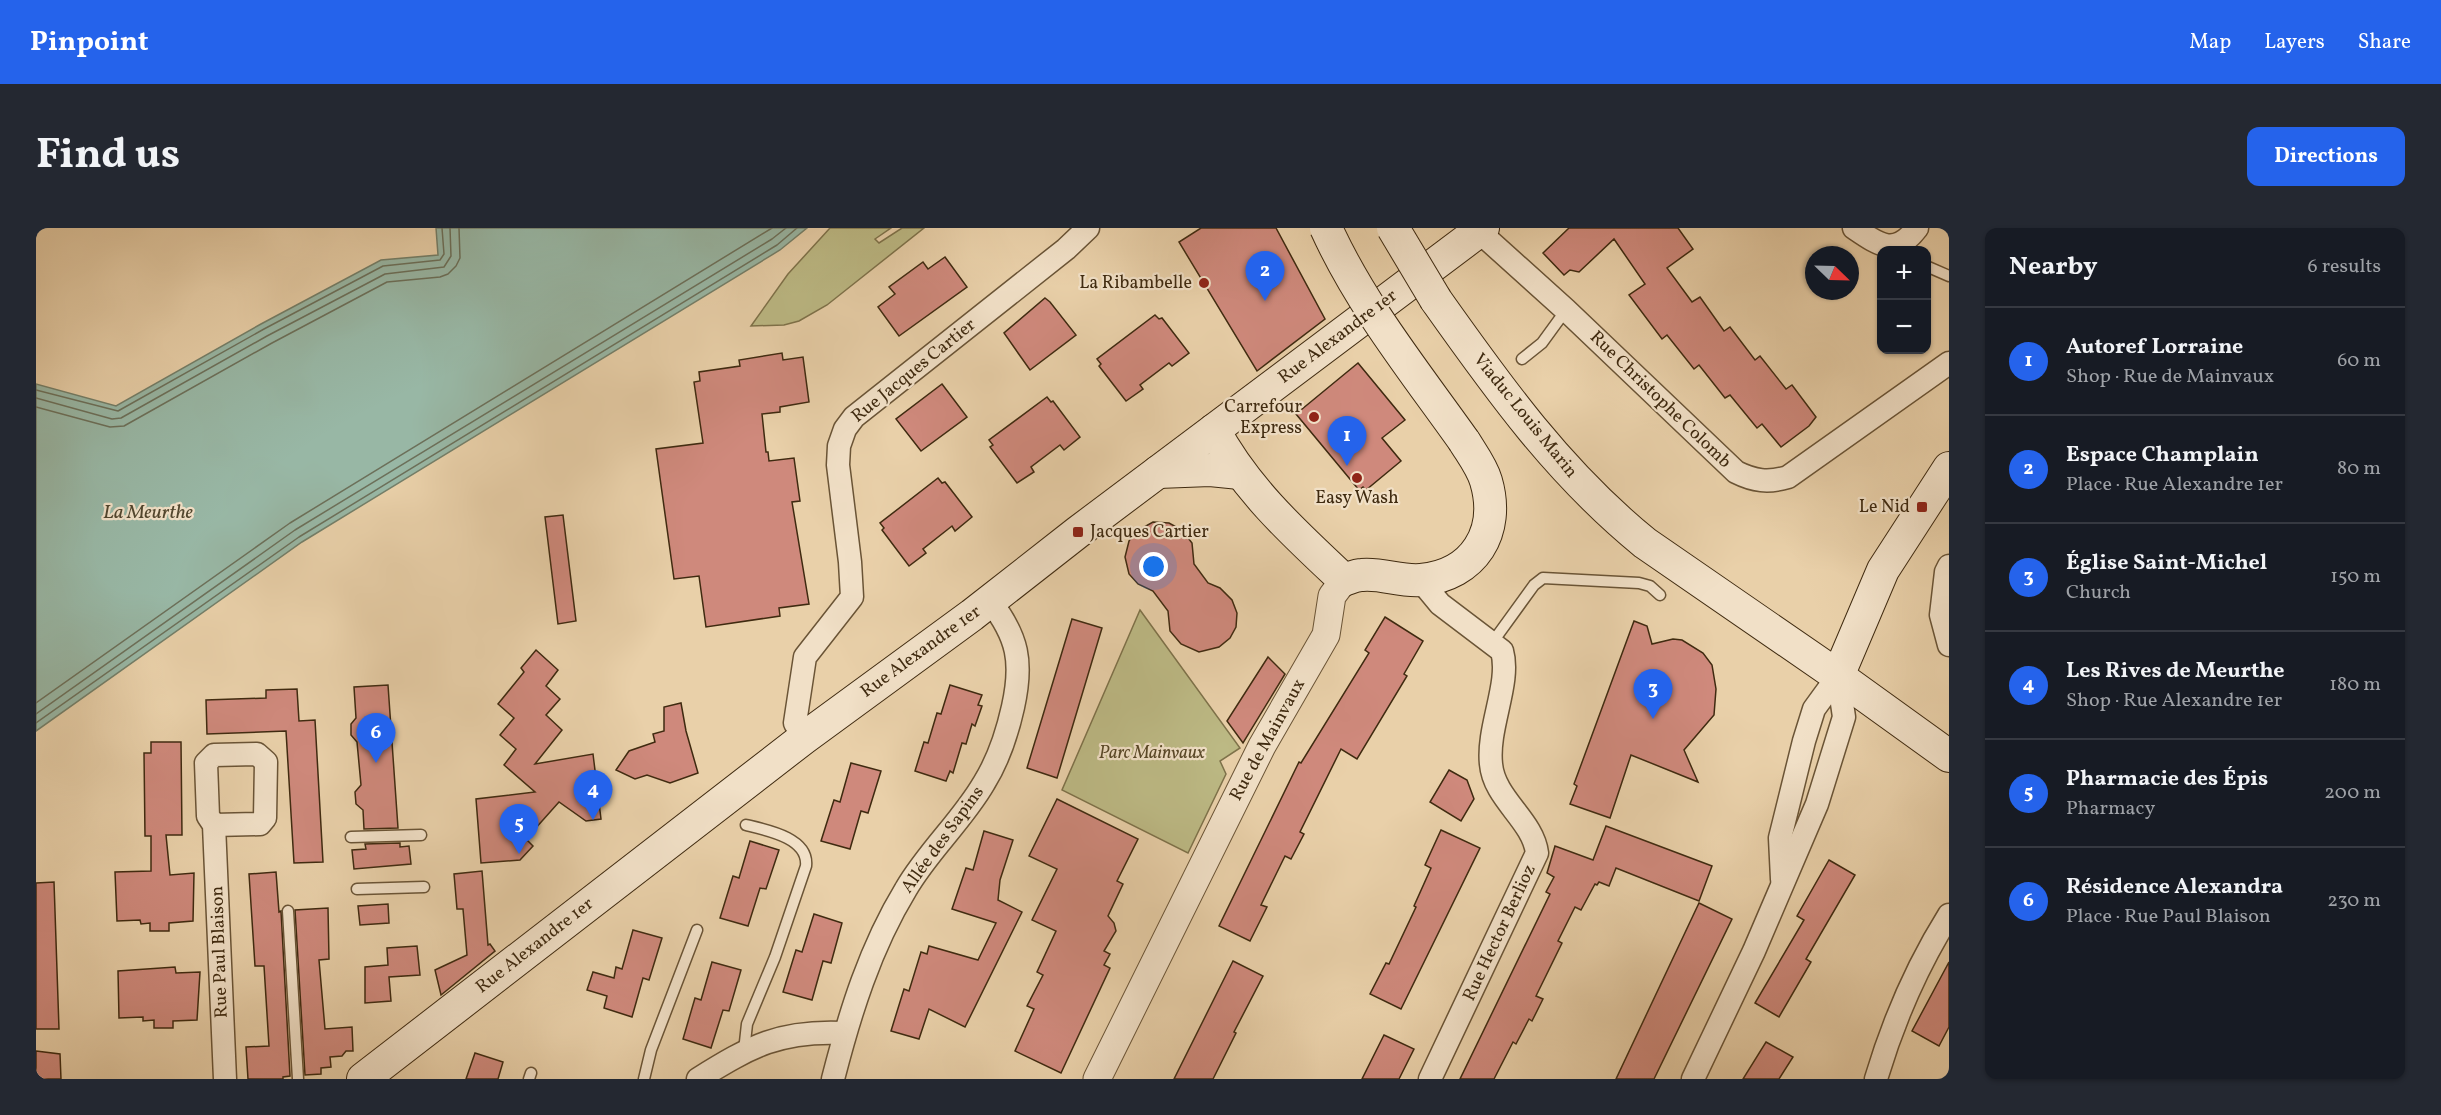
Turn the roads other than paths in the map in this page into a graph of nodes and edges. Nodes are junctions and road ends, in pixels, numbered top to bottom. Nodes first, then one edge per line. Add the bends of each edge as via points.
1 (1088, 228) edge
2 (1326, 228) edge
3 (1393, 228) edge
4 (1854, 228) edge
5 (1479, 229) edge
6 (1913, 239) edge
7 (1931, 268) edge
8 (1949, 276) edge
9 (1566, 310) junction
10 (1522, 359) dead end
11 (1949, 363) edge
12 (1215, 430) junction
13 (1158, 472) junction
14 (1240, 472) junction
15 (1947, 475) edge
16 (1949, 566) edge
17 (1344, 580) junction
18 (1421, 580) junction
19 (1660, 595) dead end
20 (990, 601) junction
21 (1492, 643) junction
22 (1949, 645) edge
23 (1838, 676) junction
24 (815, 730) junction
25 (1937, 749) edge
26 (214, 825) dead end
27 (746, 825) dead end
28 (421, 835) dead end
29 (351, 837) dead end
30 (1782, 886) junction
31 (424, 887) dead end
32 (357, 889) dead end
33 (288, 911) dead end
34 (1949, 915) edge
35 (697, 930) dead end
36 (844, 1033) junction
37 (744, 1051) junction
38 (705, 1077) edge
39 (225, 1079) edge
40 (298, 1079) edge
41 (363, 1079) edge
42 (644, 1079) edge
43 (833, 1079) edge
44 (1097, 1079) edge
45 (1430, 1079) edge
46 (1693, 1079) edge
47 (1876, 1079) edge

1 - 24 street, Rue Jacques Cartier via 854,417 845,429 838,465 852,597 805,657 795,723
2 - 18 main road, bridge via 1371,310 1464,441 1486,480 1491,504 1488,531 1480,548 1461,568
3 - 23 main road, Viaduc Louis Marin, bridge via 1436,300 1501,392 1559,462 1616,520
4 - 6 street via 1883,245
5 - 9 street, Rue Christophe Colomb
5 - 12 main road, Rue Alexandre 1er
7 - 8 lane
9 - 10 lane via 1542,343
9 - 11 street, Rue Christophe Colomb via 1736,472 1766,482 1788,477
12 - 13 main road, Rue Alexandre 1er
12 - 14 main road
13 - 14 main road
13 - 20 main road, Rue Alexandre 1er
14 - 17 main road via 1294,534
15 - 23 main road via 1883,570
16 - 22 street via 1941,615
17 - 18 main road via 1361,575
17 - 44 street, Rue de Mainvaux via 1332,596 1326,635 1262,746
18 - 21 street, Rue Hector Berlioz via 1440,604
19 - 21 lane via 1639,583 1543,578
20 - 24 main road, Rue Alexandre 1er
20 - 36 street, Allée des Sapins via 1004,620 1018,657 1019,674 1002,748 973,800 906,888 873,954
21 - 45 street, Rue Hector Berlioz via 1502,651 1506,662 1493,725 1491,767 1507,802 1531,834 1537,853
23 - 25 main road, Viaduc Louis Marin
23 - 30 street via 1844,717 1817,804
23 - 30 street via 1814,709 1800,757 1780,838
24 - 41 main road, Rue Alexandre 1er
26 - 39 street, Rue Paul Blaison
27 - 37 lane via 772,831 803,848 807,856 775,957 747,1024
28 - 29 lane
30 - 46 street
31 - 32 lane
33 - 40 lane
34 - 47 street via 1914,980
35 - 42 lane via 651,1050
36 - 37 street via 795,1034
36 - 43 street, Allée des Sapins
37 - 38 street

